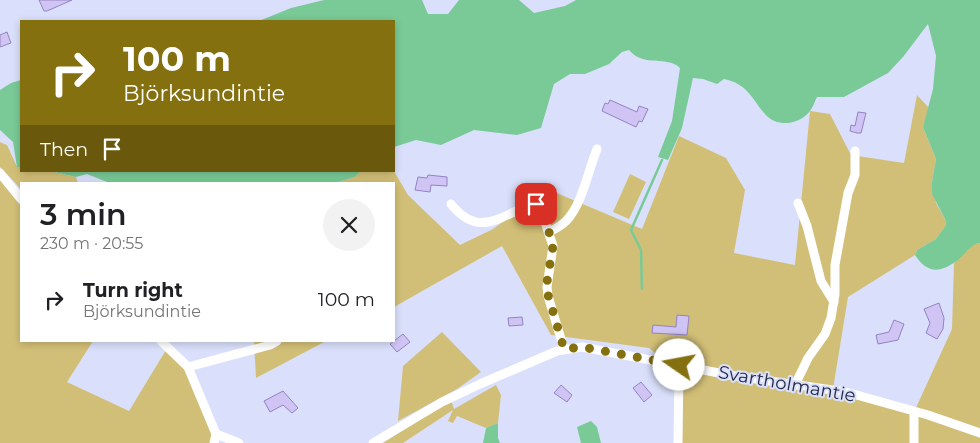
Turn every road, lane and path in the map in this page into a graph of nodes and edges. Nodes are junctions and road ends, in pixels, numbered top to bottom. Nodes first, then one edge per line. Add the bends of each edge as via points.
1 (597, 149) dead end
2 (856, 151) dead end
3 (0, 173) edge
4 (20, 198) edge
5 (798, 202) dead end
6 (451, 204) dead end
7 (549, 232) junction
8 (834, 302) junction
9 (162, 342) edge
10 (275, 342) edge
11 (564, 349) junction
12 (679, 365) junction
13 (188, 368) junction
14 (795, 384) junction
15 (914, 412) junction
16 (980, 433) edge
17 (215, 438) edge
18 (239, 443) edge
19 (373, 443) edge
20 (678, 443) edge
21 (914, 443) edge

1 - 7 street via 572,212 567,220
2 - 8 street via 855,175 848,193 835,266
3 - 4 street
5 - 8 street via 821,281
6 - 7 street via 466,220 486,223 536,204 543,211
7 - 11 street via 553,256 546,288
8 - 14 street via 825,334
9 - 13 street
10 - 13 street
11 - 12 street, Svartholmantie via 582,347
11 - 19 street, Svartholmantie via 442,402
12 - 14 street, Svartholmantie
12 - 20 street
13 - 17 street
14 - 15 street, Svartholmantie via 846,392
15 - 16 street, Svartholmantie
15 - 21 street
17 - 18 street

